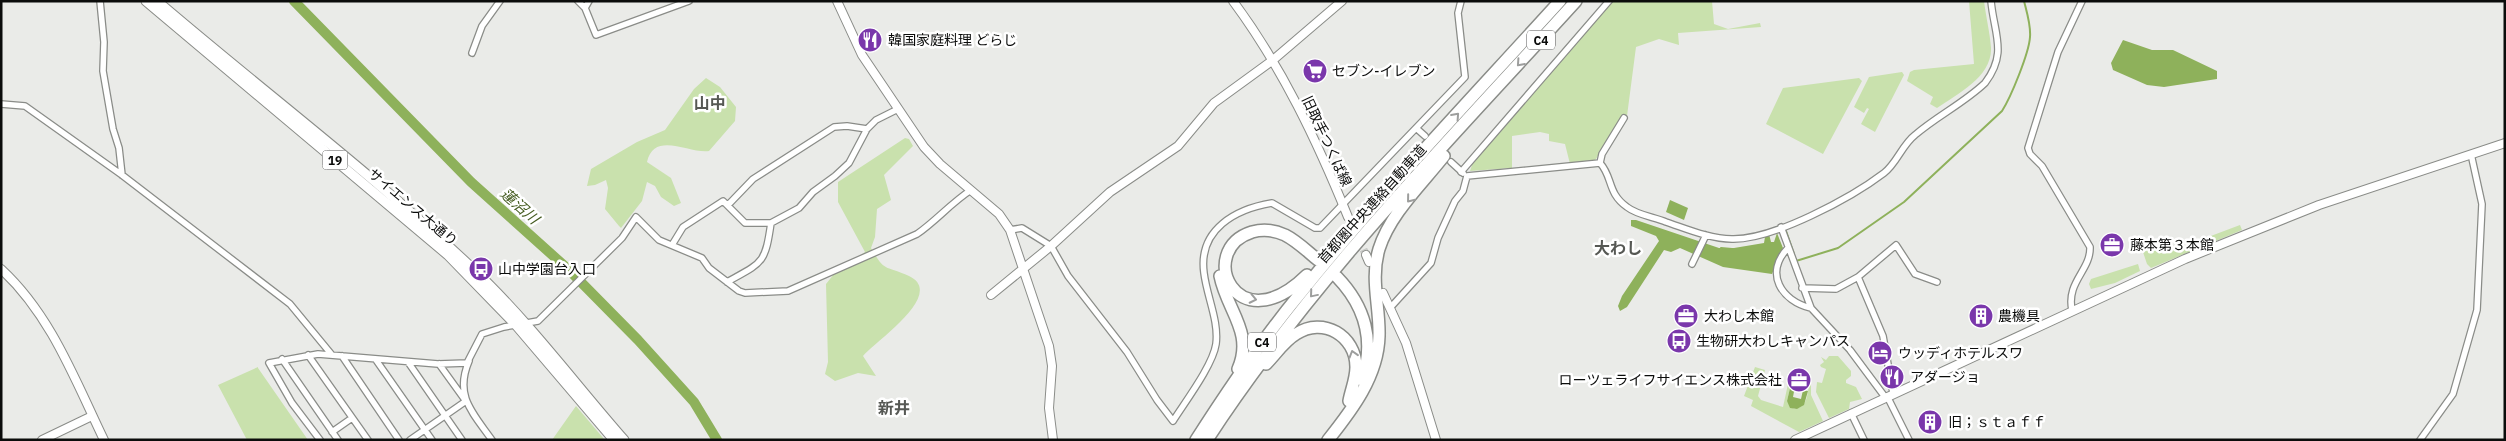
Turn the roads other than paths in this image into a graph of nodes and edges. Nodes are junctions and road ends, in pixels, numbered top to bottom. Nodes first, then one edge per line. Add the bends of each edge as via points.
1 (100, 1) edge
2 (146, 1) edge
3 (157, 1) edge
4 (500, 1) edge
5 (578, 1) edge
6 (589, 1) edge
7 (689, 1) edge
8 (837, 1) edge
9 (1233, 1) edge
10 (1342, 1) edge
11 (1462, 1) edge
12 (1560, 1) edge
13 (1576, 1) edge
14 (1609, 1) edge
15 (1991, 1) edge
16 (2082, 1) edge
17 (668, 4) edge
18 (585, 8) junction
19 (472, 53) dead end
20 (1273, 60) junction
21 (1506, 79) junction
22 (1, 104) edge
23 (898, 109) junction
24 (1624, 118) dead end
25 (867, 128) junction
26 (1416, 128) junction
27 (1425, 136) dead end
28 (2505, 142) edge
29 (1423, 152) junction
30 (2471, 154) junction
31 (1451, 162) dead end
32 (1600, 164) junction
33 (1461, 172) junction
34 (122, 175) junction
35 (1467, 176) junction
36 (971, 190) junction
37 (1342, 203) junction
38 (728, 204) junction
39 (1348, 217) tunnel mouth
40 (771, 223) junction
41 (1781, 227) junction
42 (1010, 230) junction
43 (1705, 238) junction
44 (672, 245) junction
45 (1051, 246) junction
46 (1788, 248) junction
47 (1692, 264) dead end
48 (1023, 268) junction
49 (1, 269) edge
50 (1858, 277) junction
51 (727, 282) junction
52 (1937, 282) dead end
53 (1802, 288) junction
54 (1384, 293) dead end
55 (991, 295) dead end
56 (1390, 308) junction
57 (1811, 308) junction
58 (2072, 310) junction
59 (521, 325) junction
60 (308, 355) junction
61 (332, 355) junction
62 (342, 356) junction
63 (282, 360) junction
64 (376, 360) junction
65 (470, 360) junction
66 (408, 362) junction
67 (439, 364) junction
68 (1371, 371) junction
69 (1889, 395) junction
70 (465, 400) junction
71 (1349, 401) junction
72 (1230, 405) junction
73 (1851, 412) junction
74 (92, 416) junction
75 (445, 416) junction
76 (352, 418) junction
77 (425, 430) junction
78 (332, 432) junction
79 (1810, 436) edge
80 (42, 440) edge
81 (104, 440) edge
82 (320, 440) edge
83 (338, 440) edge
84 (368, 440) edge
85 (399, 440) edge
86 (410, 440) edge
87 (432, 440) edge
88 (462, 440) edge
89 (492, 440) edge
90 (614, 440) edge
91 (624, 440) edge
92 (1053, 440) edge
93 (1194, 440) edge
94 (1207, 440) edge
95 (1318, 440) edge
96 (1328, 440) edge
97 (1436, 440) edge
98 (1795, 440) edge
99 (1864, 440) edge
100 (1908, 440) edge
101 (2420, 440) edge

1 - 34 street via 103,71
2 - 59 main road, サイエンス大通り / 19 via 411,222
3 - 59 main road, サイエンス大通り / 19 via 406,208 476,271
4 - 19 street via 482,26
5 - 18 street
6 - 18 street
7 - 17 street
8 - 23 street via 862,55
9 - 20 street, 旧取手つくば線
10 - 20 street
11 - 26 street via 1458,13 1465,77
29 -> 12 highway, 首都圏中央連絡自動車道 / C4
13 -> 21 highway, 首都圏中央連絡自動車道 / C4
14 - 33 street
15 - 41 street via 1999,54 1984,83 1912,137 1883,174 1825,210
16 - 58 street via 2058,52 2028,148 2090,247 2072,289
17 - 18 street via 596,35
20 - 37 street, 旧取手つくば線 via 1288,85
20 - 45 street via 1214,103 1178,146 1110,192
21 -> 68 highway via 1407,202 1384,237 1374,273 1379,336 1375,366
21 -> 72 highway, 首都圏中央連絡自動車道 / C4 via 1337,264
22 - 34 street via 25,106
23 - 25 street
23 - 36 street via 924,147
24 - 32 street via 1602,154
25 - 38 street via 834,127 752,179
25 - 40 street via 849,163 813,192 799,208
26 - 27 street
26 - 37 street
28 - 30 street
29 - 93 highway, 首都圏中央連絡自動車道 / C4 via 1298,296
93 -> 29 highway via 1243,357 1243,335 1220,278 1220,258 1224,248 1248,226 1268,224 1293,234 1320,258 1284,235 1264,230 1244,235 1235,242 1225,261 1231,286 1242,296 1266,301 1286,294 1306,276 1392,180
30 - 58 street via 2270,224 2147,274
30 - 101 street via 2482,204 2477,310 2454,394
31 - 33 street
32 - 35 street
32 - 43 street via 1612,191 1629,209
33 - 35 street
34 - 61 street via 290,304
35 - 56 street via 1438,238 1431,263
36 - 42 street via 999,214
36 - 51 street via 917,234 788,291 746,293
37 - 39 street, 旧取手つくば線
37 - 45 street via 1320,228 1272,203 1250,206 1231,215 1218,227 1209,240 1203,272 1216,326 1216,345 1174,421 1127,352 1068,276
38 - 40 street via 746,223
38 - 44 street via 723,201 695,218 683,227
40 - 51 street via 767,251 761,261
41 - 43 street via 1735,239
41 - 46 street
42 - 45 street via 1022,228
42 - 48 street
43 - 47 street
44 - 51 street via 702,258
44 - 59 street via 659,240 636,217 622,238 538,321
45 - 48 street
46 - 53 street
46 - 57 street via 1775,271 1776,279 1786,294
48 - 55 street
48 - 92 street via 1051,355 1049,408
49 - 74 street via 42,316
50 - 52 street via 1896,245 1915,274
50 - 53 street via 1836,289
50 - 69 street via 1882,336
53 - 57 street
54 - 56 street
56 - 97 street via 1413,361
57 - 69 street
58 - 69 street
59 - 65 street via 482,334
59 - 90 main road, サイエンス大通り / 19
59 - 91 main road, サイエンス大通り / 19
60 - 61 street
60 - 63 street
60 - 76 street
61 - 62 street
62 - 64 street
62 - 85 street
63 - 78 street
63 - 82 street via 269,363 292,403
64 - 66 street
64 - 77 street
65 - 67 street via 467,363
65 - 70 street via 465,372
66 - 67 street
66 - 75 street
67 - 70 street
68 - 71 highway via 1373,338 1369,318 1361,298 1339,275 1354,297 1367,335 1368,353 1362,378
68 - 96 highway via 1355,403
69 - 73 street
69 - 100 street
70 - 75 street
70 - 89 street
71 -> 72 highway via 1356,367 1352,347 1339,333 1314,327 1288,340
71 - 95 highway
72 - 94 highway, 首都圏中央連絡自動車道 / C4
73 - 79 street
73 - 99 street
74 - 80 street
74 - 81 street
75 - 77 street
75 - 88 street
76 - 78 street
76 - 84 street
77 - 86 street
77 - 87 street
78 - 83 street
79 - 98 street

